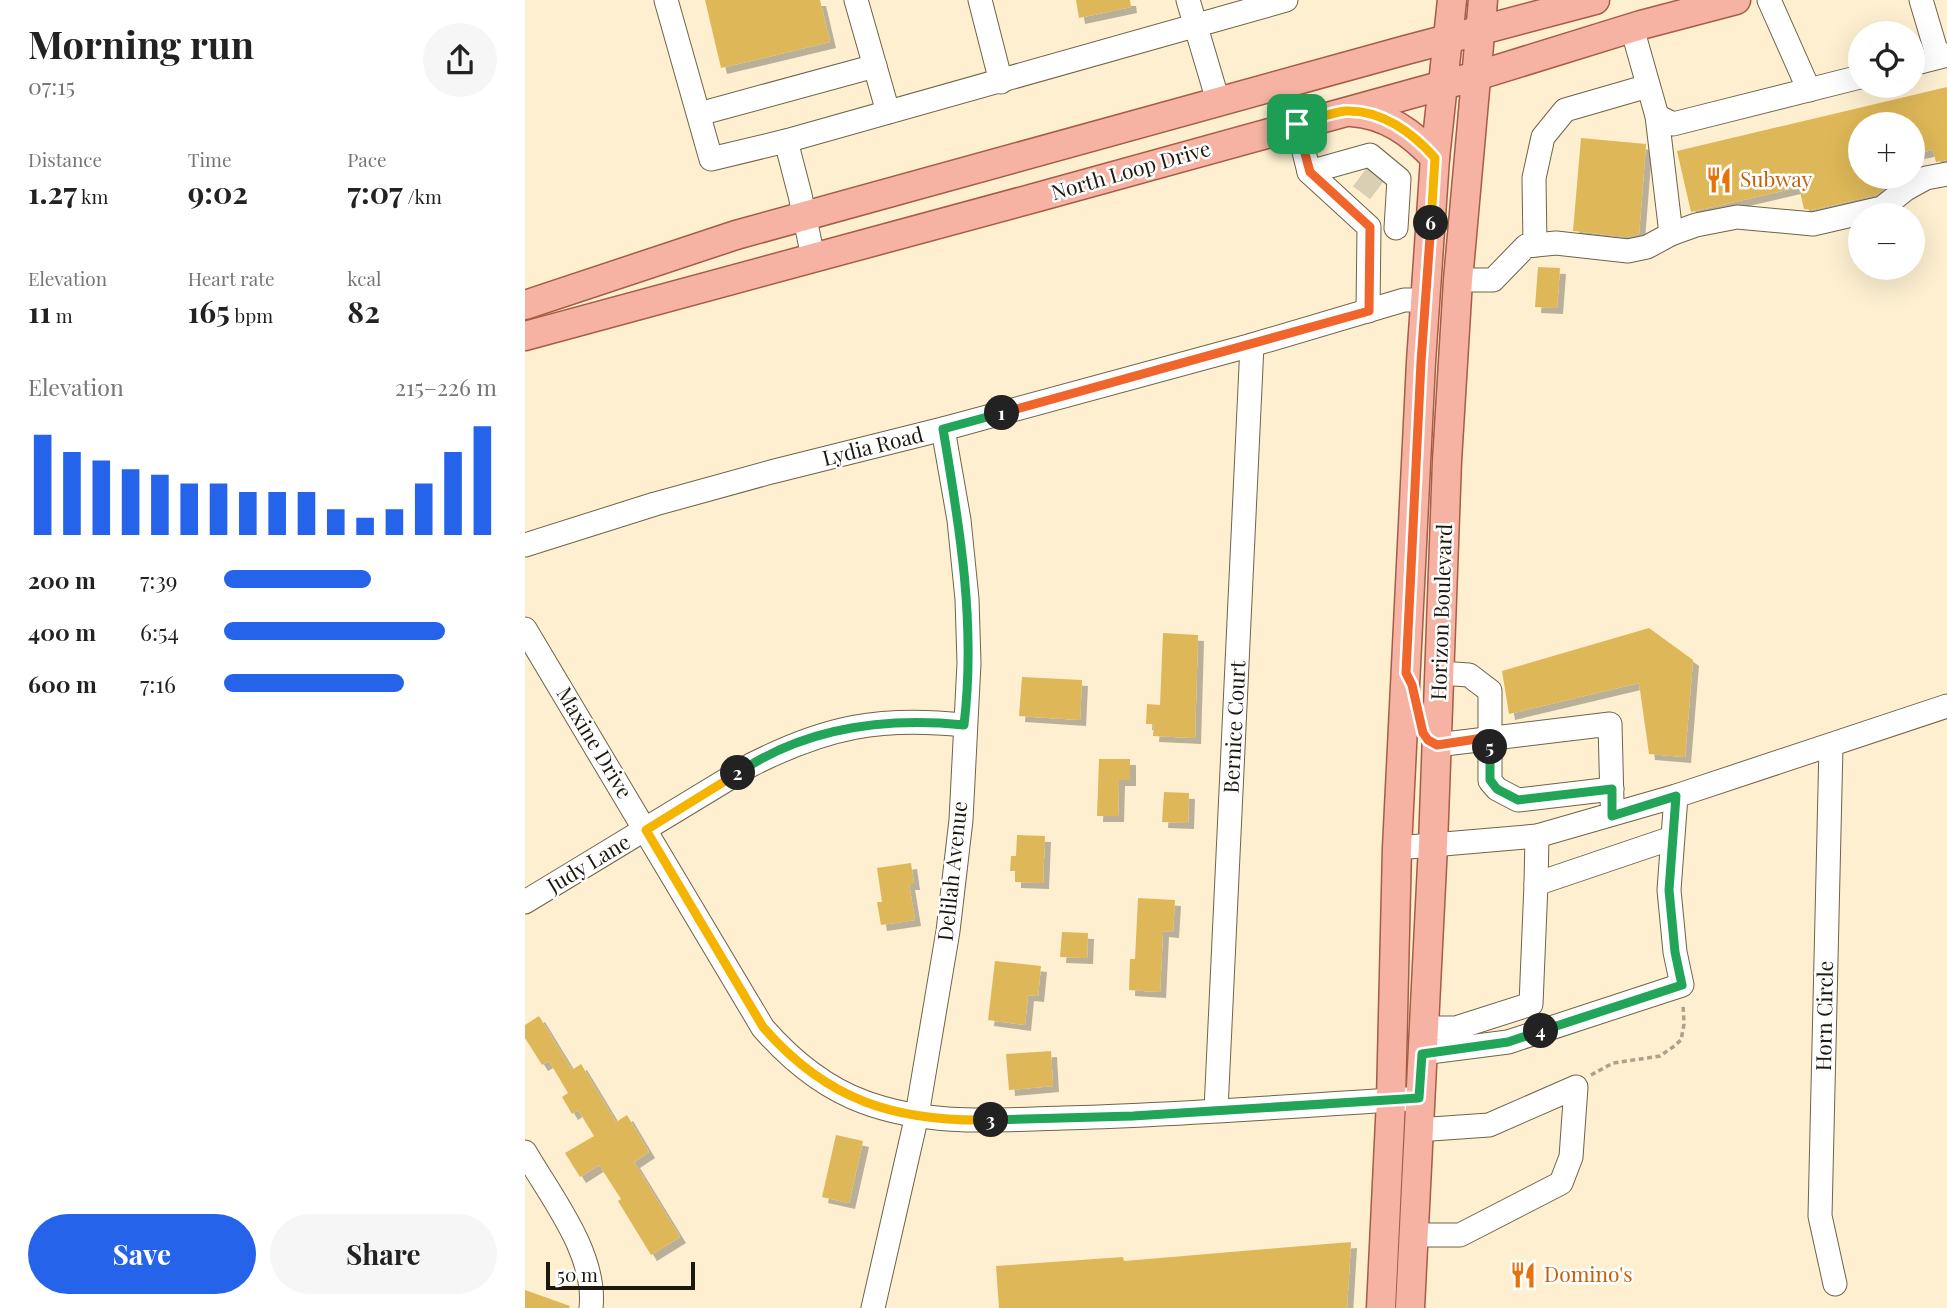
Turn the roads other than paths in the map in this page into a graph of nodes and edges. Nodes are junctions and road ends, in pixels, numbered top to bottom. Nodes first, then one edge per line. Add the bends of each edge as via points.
1 (666, 0) edge
2 (856, 0) edge
3 (980, 0) edge
4 (1188, 0) edge
5 (1286, 0) edge
6 (1452, 0) edge
7 (1483, 0) edge
8 (1736, 0) edge
9 (1769, 0) edge
10 (1921, 0) edge
11 (1577, 2) edge
12 (1194, 25) junction
13 (1632, 28) junction
14 (1480, 32) junction
15 (1448, 38) junction
16 (1943, 56) edge
17 (1925, 61) edge
18 (875, 66) junction
19 (1476, 76) junction
20 (1848, 80) edge
21 (1001, 82) junction
22 (1444, 85) junction
23 (1648, 86) junction
24 (1809, 90) junction
25 (1218, 102) junction
26 (1344, 111) junction
27 (888, 112) junction
28 (698, 114) junction
29 (1657, 116) junction
30 (1297, 124) junction
31 (786, 141) junction
32 (1435, 158) junction
33 (1310, 172) junction
34 (1947, 174) edge
35 (1360, 177) junction
36 (805, 216) junction
37 (1397, 218) junction
38 (1370, 227) junction
39 (1430, 229) junction
40 (1671, 234) junction
41 (1535, 245) junction
42 (813, 257) junction
43 (1458, 280) junction
44 (1425, 300) junction
45 (525, 305) edge
46 (1369, 311) junction
47 (525, 336) edge
48 (1252, 345) junction
49 (943, 429) junction
50 (525, 545) edge
51 (525, 629) edge
52 (1406, 673) junction
53 (1439, 673) junction
54 (1947, 706) edge
55 (964, 725) junction
56 (1490, 737) junction
57 (1437, 745) junction
58 (1831, 746) junction
59 (1612, 789) junction
60 (1676, 796) junction
61 (1612, 816) junction
62 (646, 830) junction
63 (1537, 836) junction
64 (1672, 838) junction
65 (1433, 845) junction
66 (1397, 848) junction
67 (1536, 884) junction
68 (525, 902) edge
69 (1422, 1041) junction
70 (1419, 1098) junction
71 (1391, 1100) junction
72 (1216, 1110) junction
73 (917, 1115) junction
74 (1417, 1130) junction
75 (525, 1152) edge
76 (1413, 1235) junction
77 (1835, 1284) dead end
78 (591, 1308) edge
79 (873, 1308) edge
80 (1381, 1308) edge
81 (1410, 1308) edge

1 - 28 street
2 - 18 street
3 - 21 street
4 - 12 street
5 - 12 street
6 - 15 main road, Horizon Boulevard
7 - 14 main road, Horizon Boulevard
8 - 13 main road, North Loop Drive
9 - 24 street
10 - 16 street
11 - 14 main road, North Loop Drive
12 - 21 street
12 - 25 street
13 - 19 main road, North Loop Drive
13 - 23 street
14 - 15 main road, North Loop Drive
14 - 19 main road, Horizon Boulevard
15 - 22 main road, Horizon Boulevard
15 - 25 main road, North Loop Drive
16 - 17 street
18 - 27 street
18 - 28 street
19 - 22 main road, North Loop Drive
19 - 43 main road, Horizon Boulevard
20 - 24 street
21 - 27 street
22 - 26 main road, North Loop Drive
22 - 32 main road, Horizon Boulevard
23 - 29 street
23 - 41 street via 1565,110 1543,137 1534,178
24 - 29 street via 1681,123
25 - 36 main road, North Loop Drive
26 - 30 main road, North Loop Drive
26 - 32 main road via 1381,118 1404,129
27 - 31 street
28 - 31 street via 711,159
29 - 40 street
30 - 33 street
30 - 42 main road, North Loop Drive
31 - 36 street
32 - 39 main road, Horizon Boulevard
33 - 35 street
33 - 38 street
34 - 40 street via 1926,178 1882,208 1813,224 1737,217
35 - 37 street
35 - 37 street via 1370,155 1399,178
36 - 42 street
36 - 45 main road, North Loop Drive
37 - 38 street
37 - 39 street
38 - 46 street
39 - 44 main road, Horizon Boulevard
40 - 41 street via 1628,251
41 - 43 street via 1525,246 1493,280
42 - 47 main road, North Loop Drive
43 - 53 main road, Horizon Boulevard
44 - 46 street, Lydia Road via 1404,300
44 - 52 main road, Horizon Boulevard
46 - 48 street, Lydia Road
48 - 49 street, Lydia Road
48 - 72 street, Bernice Court
49 - 50 street, Lydia Road via 758,475
49 - 55 street, Delilah Avenue via 967,599
51 - 62 street, Maxine Drive
52 - 57 main road via 1423,733
52 - 66 main road, Horizon Boulevard
53 - 56 street via 1469,675 1490,691
53 - 57 main road, Horizon Boulevard
54 - 58 street
55 - 62 street, Judy Lane via 886,722 816,736 751,765
55 - 73 street, Delilah Avenue via 961,820
56 - 57 street
56 - 59 street via 1490,780 1518,800
56 - 59 street via 1610,724
57 - 65 main road, Horizon Boulevard
58 - 60 street
58 - 77 street, Horn Circle via 1820,1216
59 - 61 street
60 - 61 street
60 - 64 street
61 - 63 street
62 - 68 street, Judy Lane
62 - 73 street, Maxine Drive via 763,1027 781,1048 828,1086 863,1102
63 - 65 street
63 - 67 street
64 - 67 street
64 - 69 street via 1669,890 1682,985 1508,1042
65 - 66 street
65 - 69 main road, Horizon Boulevard
66 - 71 main road, Horizon Boulevard
67 - 69 street via 1531,1004
69 - 70 main road, Horizon Boulevard
70 - 71 street, Maxine Drive
70 - 74 main road, Horizon Boulevard
71 - 72 street, Maxine Drive
71 - 80 main road, Horizon Boulevard
72 - 73 street, Maxine Drive via 957,1121
73 - 79 street, Delilah Avenue
74 - 76 main road, Horizon Boulevard
74 - 76 street via 1489,1125 1576,1087 1571,1157 1561,1183 1460,1235
75 - 78 street via 581,1248 589,1273
76 - 81 main road, Horizon Boulevard

